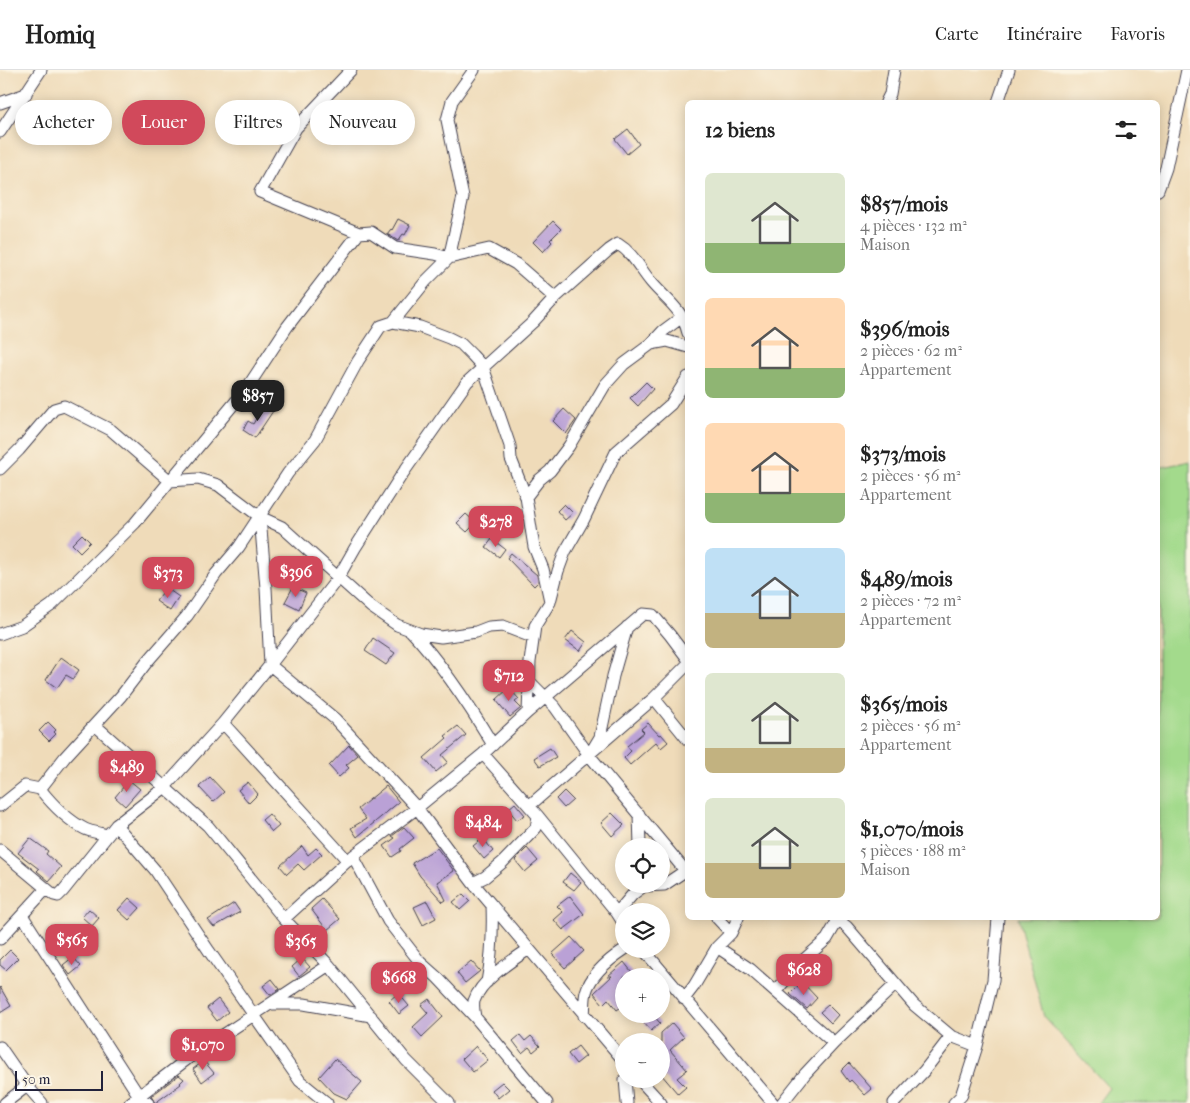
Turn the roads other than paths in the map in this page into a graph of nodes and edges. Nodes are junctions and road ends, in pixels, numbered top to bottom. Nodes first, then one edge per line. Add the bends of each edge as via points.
1 (41, 70) edge
2 (351, 70) edge
3 (474, 70) edge
4 (894, 70) edge
5 (1009, 70) edge
6 (1187, 70) edge
7 (26, 94) junction
8 (887, 100) edge
9 (999, 100) edge
10 (0, 103) edge
11 (0, 132) edge
12 (1160, 184) edge
13 (359, 233) junction
14 (449, 258) junction
15 (555, 298) junction
16 (682, 317) junction
17 (393, 322) junction
18 (685, 325) edge
19 (651, 344) junction
20 (685, 346) edge
21 (483, 367) junction
22 (685, 382) edge
23 (0, 469) edge
24 (170, 481) junction
25 (526, 497) junction
26 (260, 517) junction
27 (338, 578) junction
28 (550, 602) junction
29 (628, 627) junction
30 (410, 630) junction
31 (0, 634) edge
32 (532, 637) junction
33 (685, 655) edge
34 (270, 665) junction
35 (685, 667) edge
36 (529, 681) junction
37 (546, 697) junction
38 (654, 698) junction
39 (528, 712) junction
40 (223, 723) junction
41 (96, 726) junction
42 (685, 736) edge
43 (493, 745) junction
44 (483, 754) junction
45 (589, 755) junction
46 (164, 788) junction
47 (40, 789) junction
48 (0, 806) edge
49 (529, 806) junction
50 (417, 808) junction
51 (639, 814) junction
52 (538, 816) junction
53 (116, 825) junction
54 (108, 835) junction
55 (640, 838) edge
56 (0, 850) edge
57 (351, 859) junction
58 (685, 871) edge
59 (685, 873) edge
60 (473, 883) junction
61 (45, 890) junction
62 (633, 894) joint
63 (625, 903) edge
64 (492, 905) junction
65 (615, 911) edge
66 (22, 915) junction
67 (284, 919) junction
68 (719, 920) edge
69 (737, 920) edge
70 (998, 920) edge
71 (840, 922) edge
72 (730, 933) junction
73 (0, 940) edge
74 (717, 947) junction
75 (529, 949) junction
76 (615, 957) edge
77 (650, 958) edge
78 (329, 965) junction
79 (487, 982) junction
80 (896, 984) junction
81 (776, 991) junction
82 (684, 999) junction
83 (271, 1004) junction
84 (254, 1016) junction
85 (371, 1016) junction
86 (584, 1016) junction
87 (475, 1017) junction
88 (950, 1036) junction
89 (834, 1043) junction
90 (977, 1046) junction
91 (0, 1047) edge
92 (615, 1051) edge
93 (27, 1086) junction
94 (626, 1088) edge
95 (647, 1088) edge
96 (139, 1100) edge
97 (5, 1103) edge
98 (42, 1103) edge
99 (327, 1103) edge
100 (450, 1103) edge
101 (547, 1103) edge
102 (627, 1103) edge
103 (660, 1103) edge
104 (773, 1103) edge
105 (782, 1103) edge
106 (894, 1103) edge
107 (954, 1103) edge

1 - 7 street
2 - 13 street via 296,128 260,192
3 - 14 street via 452,101 447,120 463,196
4 - 8 street
5 - 9 street
6 - 12 street
7 - 10 street
7 - 11 street
13 - 14 street via 371,232 395,248
13 - 24 street via 287,327 247,388
14 - 15 street via 489,250 516,264
14 - 17 street
15 - 16 street via 618,244 627,249
15 - 21 street via 534,322
16 - 18 street
16 - 19 street
17 - 21 street via 420,327 461,344
17 - 26 street via 381,326 358,361 316,440 288,473
19 - 20 street via 667,341
19 - 25 street via 624,364 605,385 569,446
21 - 25 street
21 - 27 street via 466,382 401,476
22 - 28 street via 671,404 616,452 565,552
23 - 24 street via 54,408 64,406 110,430
24 - 26 street via 198,479 218,486
24 - 31 street via 135,523 52,605 22,626
25 - 28 street via 534,547
26 - 27 street via 282,527
26 - 34 street
26 - 41 street via 187,616
27 - 30 street via 370,607
27 - 34 street
28 - 32 street
29 - 33 street via 643,614 653,615
29 - 37 street
29 - 45 street via 600,737
30 - 32 street via 441,637 503,626
30 - 43 street via 445,671
32 - 36 street
34 - 40 street
34 - 50 street via 335,719
35 - 38 street
36 - 37 street
36 - 39 street
37 - 39 street
37 - 45 street
38 - 42 street
38 - 45 street
39 - 43 street
40 - 46 street
40 - 57 street
41 - 46 street
41 - 47 street via 65,757
43 - 44 street
44 - 49 street
44 - 50 street
45 - 49 street
45 - 51 street
46 - 53 street
46 - 67 street via 208,826
47 - 48 street via 24,786
47 - 54 street via 53,804 86,830
49 - 52 street
50 - 57 street
50 - 60 street
51 - 55 street
51 - 58 street
52 - 60 street via 536,828 503,862
52 - 65 street
53 - 54 street
53 - 84 street via 155,870
54 - 61 street via 63,892 58,896
56 - 61 street
57 - 67 street
57 - 87 street via 388,921 420,962
59 - 62 street via 664,885 644,886
60 - 64 street
61 - 66 street
62 - 63 street
64 - 75 street
64 - 79 street via 492,960
66 - 73 street
66 - 96 street
67 - 78 street
68 - 72 street
69 - 72 street
70 - 90 street via 993,980
71 - 80 street
71 - 81 street
72 - 74 street
74 - 81 street
74 - 82 street
75 - 79 street
75 - 86 street
76 - 86 street via 599,971 588,987
77 - 82 street
78 - 83 street
78 - 85 street
79 - 87 street via 474,1002
80 - 88 street via 914,1005
80 - 89 street
81 - 89 street
82 - 104 street
83 - 84 street
83 - 85 street via 304,1004
84 - 96 street via 190,1057
84 - 99 street via 300,1081
85 - 100 street via 406,1060
86 - 92 street
87 - 101 street
88 - 90 street
88 - 106 street
89 - 105 street
90 - 107 street via 961,1096
91 - 93 street
93 - 97 street
93 - 98 street
94 - 102 street
95 - 103 street

